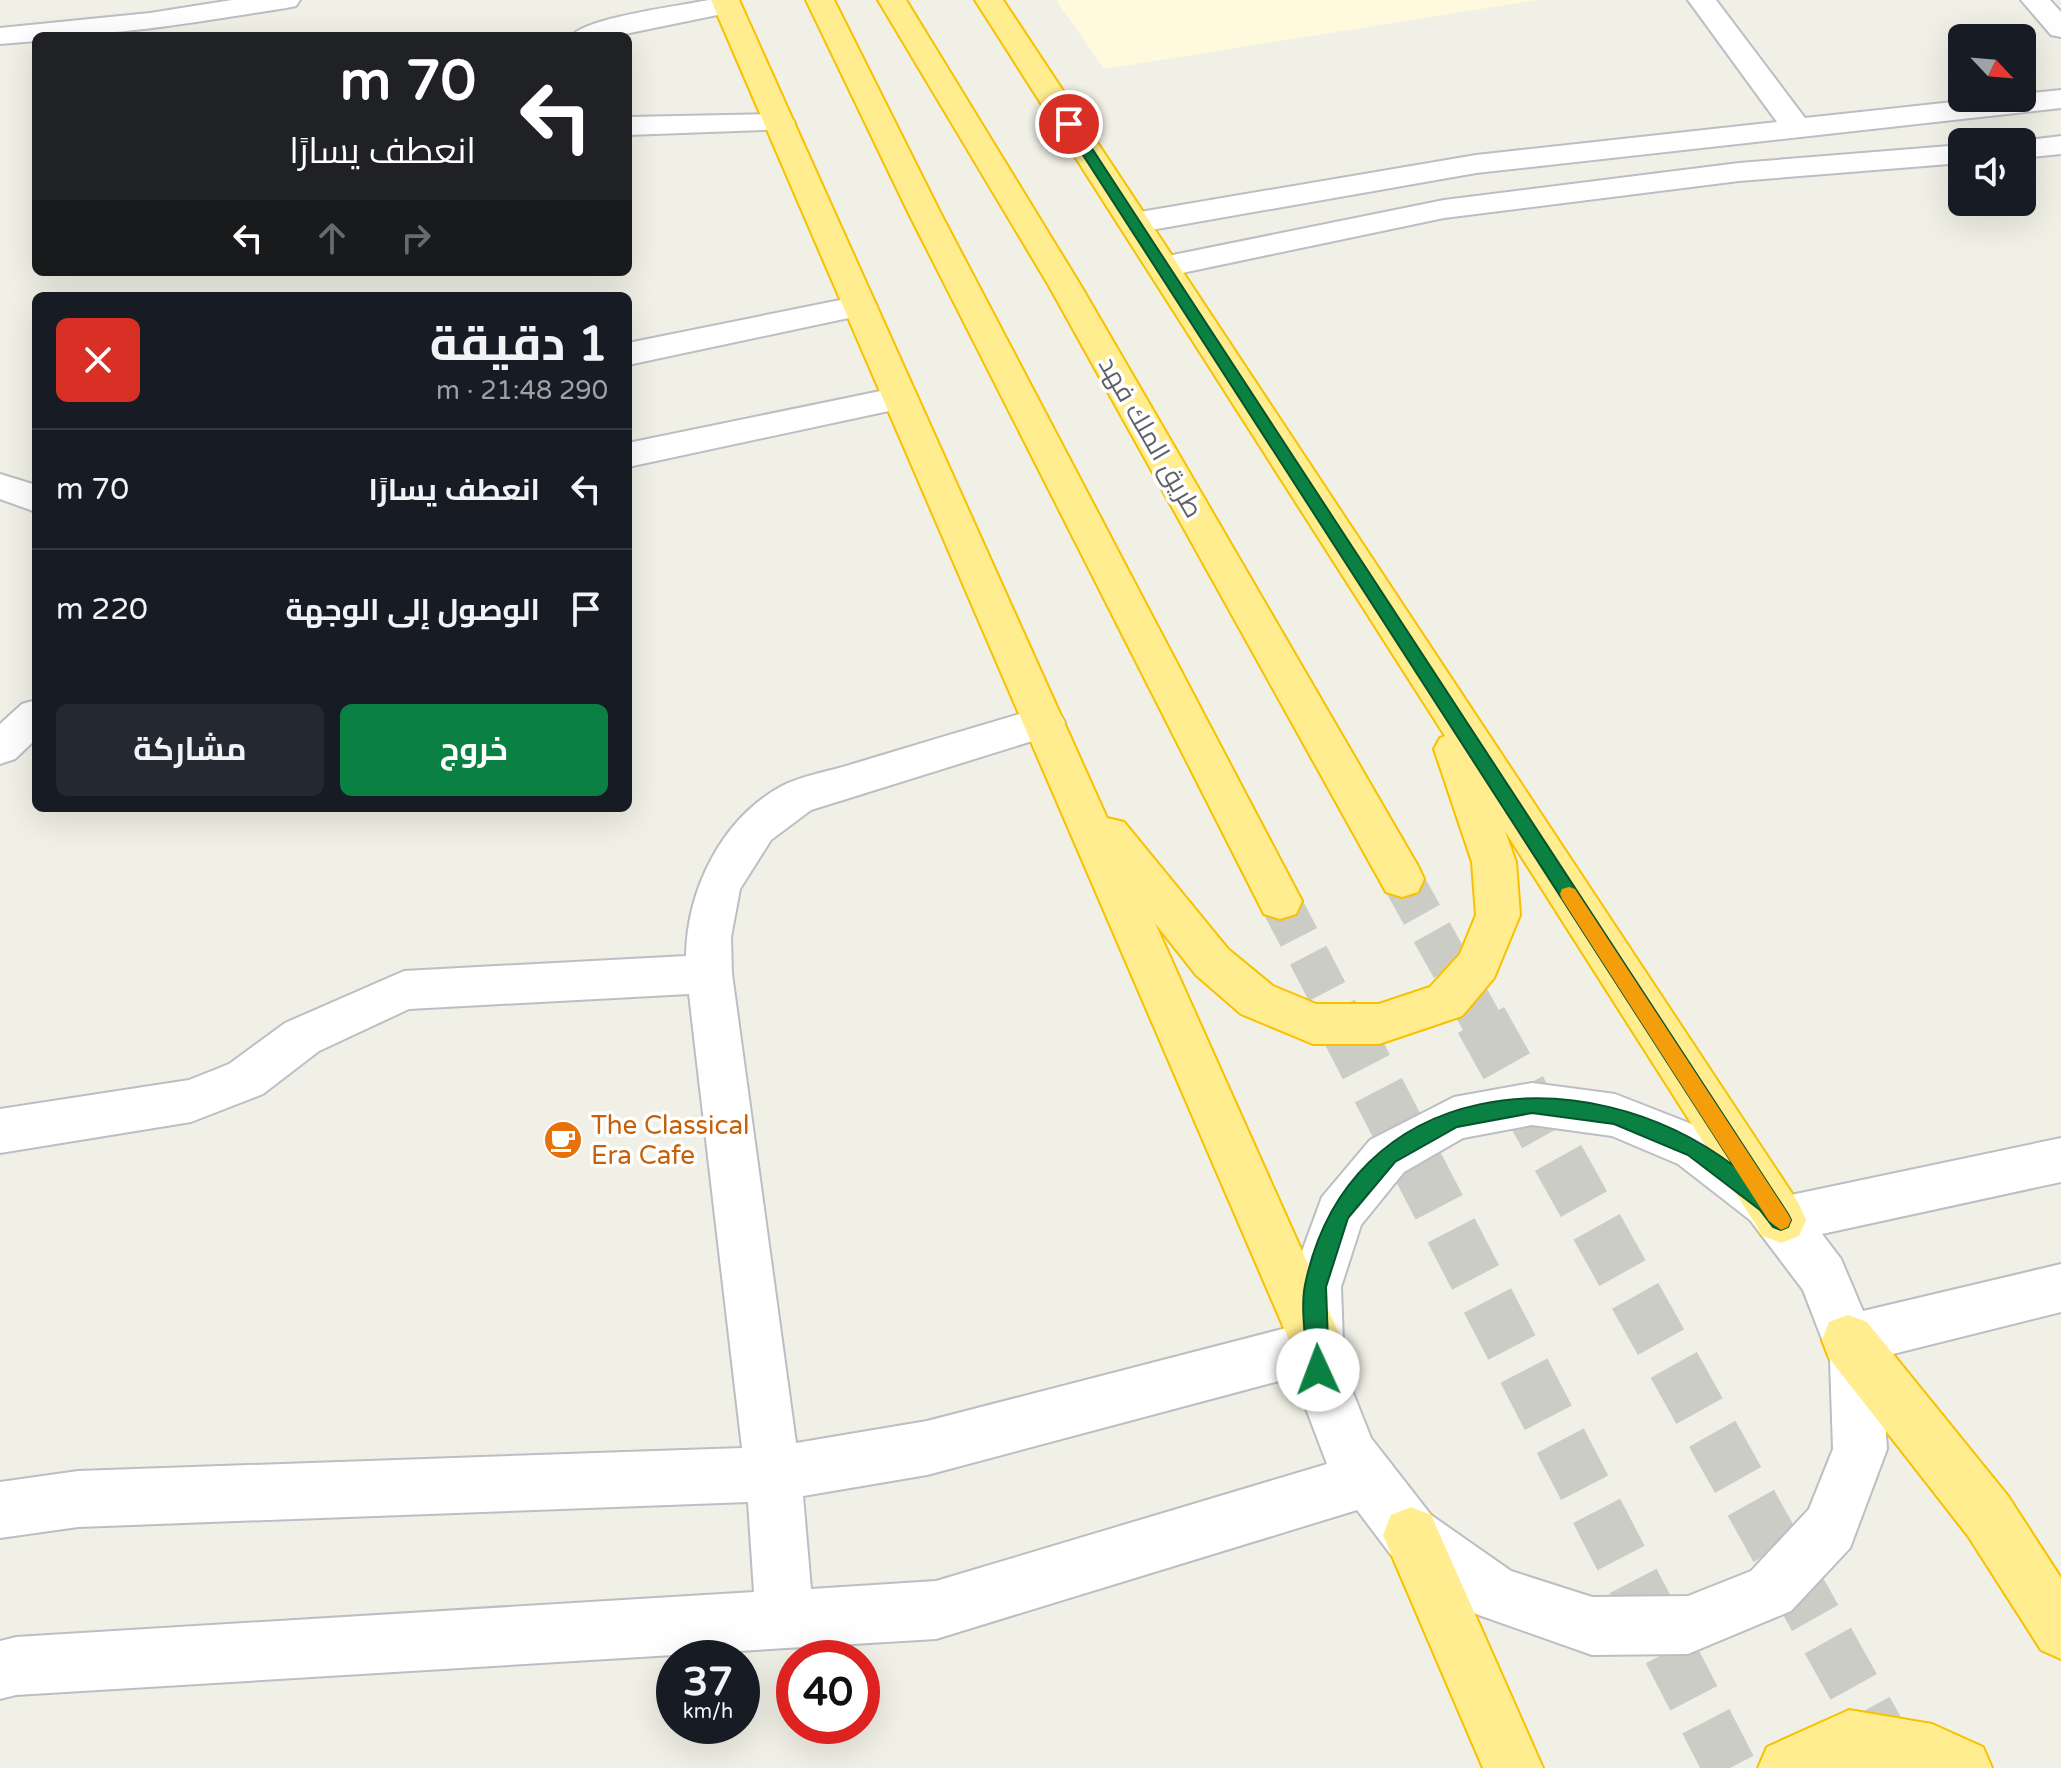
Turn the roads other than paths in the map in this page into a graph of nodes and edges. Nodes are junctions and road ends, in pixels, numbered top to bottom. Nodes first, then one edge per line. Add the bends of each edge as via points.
1 (286, 0) edge
2 (820, 0) edge
3 (892, 0) edge
4 (989, 0) edge
5 (1702, 0) edge
6 (2035, 0) edge
7 (256, 2) edge
8 (726, 2) edge
9 (2061, 29) edge
10 (40, 32) edge
11 (598, 32) edge
12 (32, 33) edge
13 (0, 36) edge
14 (2061, 99) edge
15 (780, 123) junction
16 (632, 126) edge
17 (1798, 130) junction
18 (2061, 145) edge
19 (2036, 148) edge
20 (1948, 155) edge
21 (1134, 223) junction
22 (1163, 267) junction
23 (860, 306) junction
24 (632, 353) edge
25 (900, 398) junction
26 (632, 454) edge
27 (0, 486) edge
28 (32, 498) edge
29 (1434, 686) junction
30 (32, 719) edge
31 (1044, 722) junction
32 (0, 748) edge
33 (1073, 789) junction
34 (1402, 879) tunnel mouth
35 (1280, 901) tunnel mouth
36 (709, 974) junction
37 (0, 1131) edge
38 (2061, 1160) edge
39 (1781, 1220) junction
40 (2061, 1288) edge
41 (1848, 1340) junction
42 (1318, 1345) junction
43 (773, 1474) junction
44 (1368, 1479) junction
45 (0, 1510) edge
46 (1411, 1535) junction
47 (785, 1619) junction
48 (2061, 1630) edge
49 (0, 1670) edge
50 (1513, 1768) edge
51 (1788, 1768) edge
52 (1962, 1768) edge

1 - 7 street
2 - 35 highway
3 - 34 highway, طريق الملك فهد via 1065,286
4 - 21 highway
5 - 17 street
6 - 9 street
7 - 10 street via 150,21
8 - 11 street
8 - 15 highway
12 - 13 street
14 - 17 street
15 - 16 street
15 - 23 highway
17 - 21 street via 1476,164
18 - 19 street
20 - 22 street via 1739,172 1444,209
21 - 22 highway
22 - 29 highway
23 - 24 street
23 - 25 highway
25 - 26 street
25 - 31 highway
27 - 28 street
29 - 33 highway via 1494,862 1498,915 1478,965 1446,1002 1379,1024 1313,1024 1257,1000 1212,962
29 - 39 highway
30 - 32 street
31 - 33 highway
31 - 36 street via 796,798 756,828 719,886 709,937
33 - 42 highway
36 - 37 street via 404,990 302,1037 246,1079 191,1101
36 - 43 street
38 - 39 street
39 - 41 street via 1823,1276
39 - 42 street via 1695,1148 1615,1115 1532,1104 1454,1118 1387,1156 1340,1213 1315,1287
40 - 41 street
41 - 46 street via 1856,1360 1860,1449 1830,1528 1771,1591 1688,1625 1592,1626 1496,1594
41 - 48 highway via 1988,1516
42 - 43 street via 927,1448
42 - 44 street via 1318,1370 1351,1456
43 - 45 street via 78,1499
43 - 47 street
44 - 46 street
44 - 47 street via 936,1610
46 - 50 highway
47 - 49 street
51 - 52 highway via 1849,1740 1932,1754

